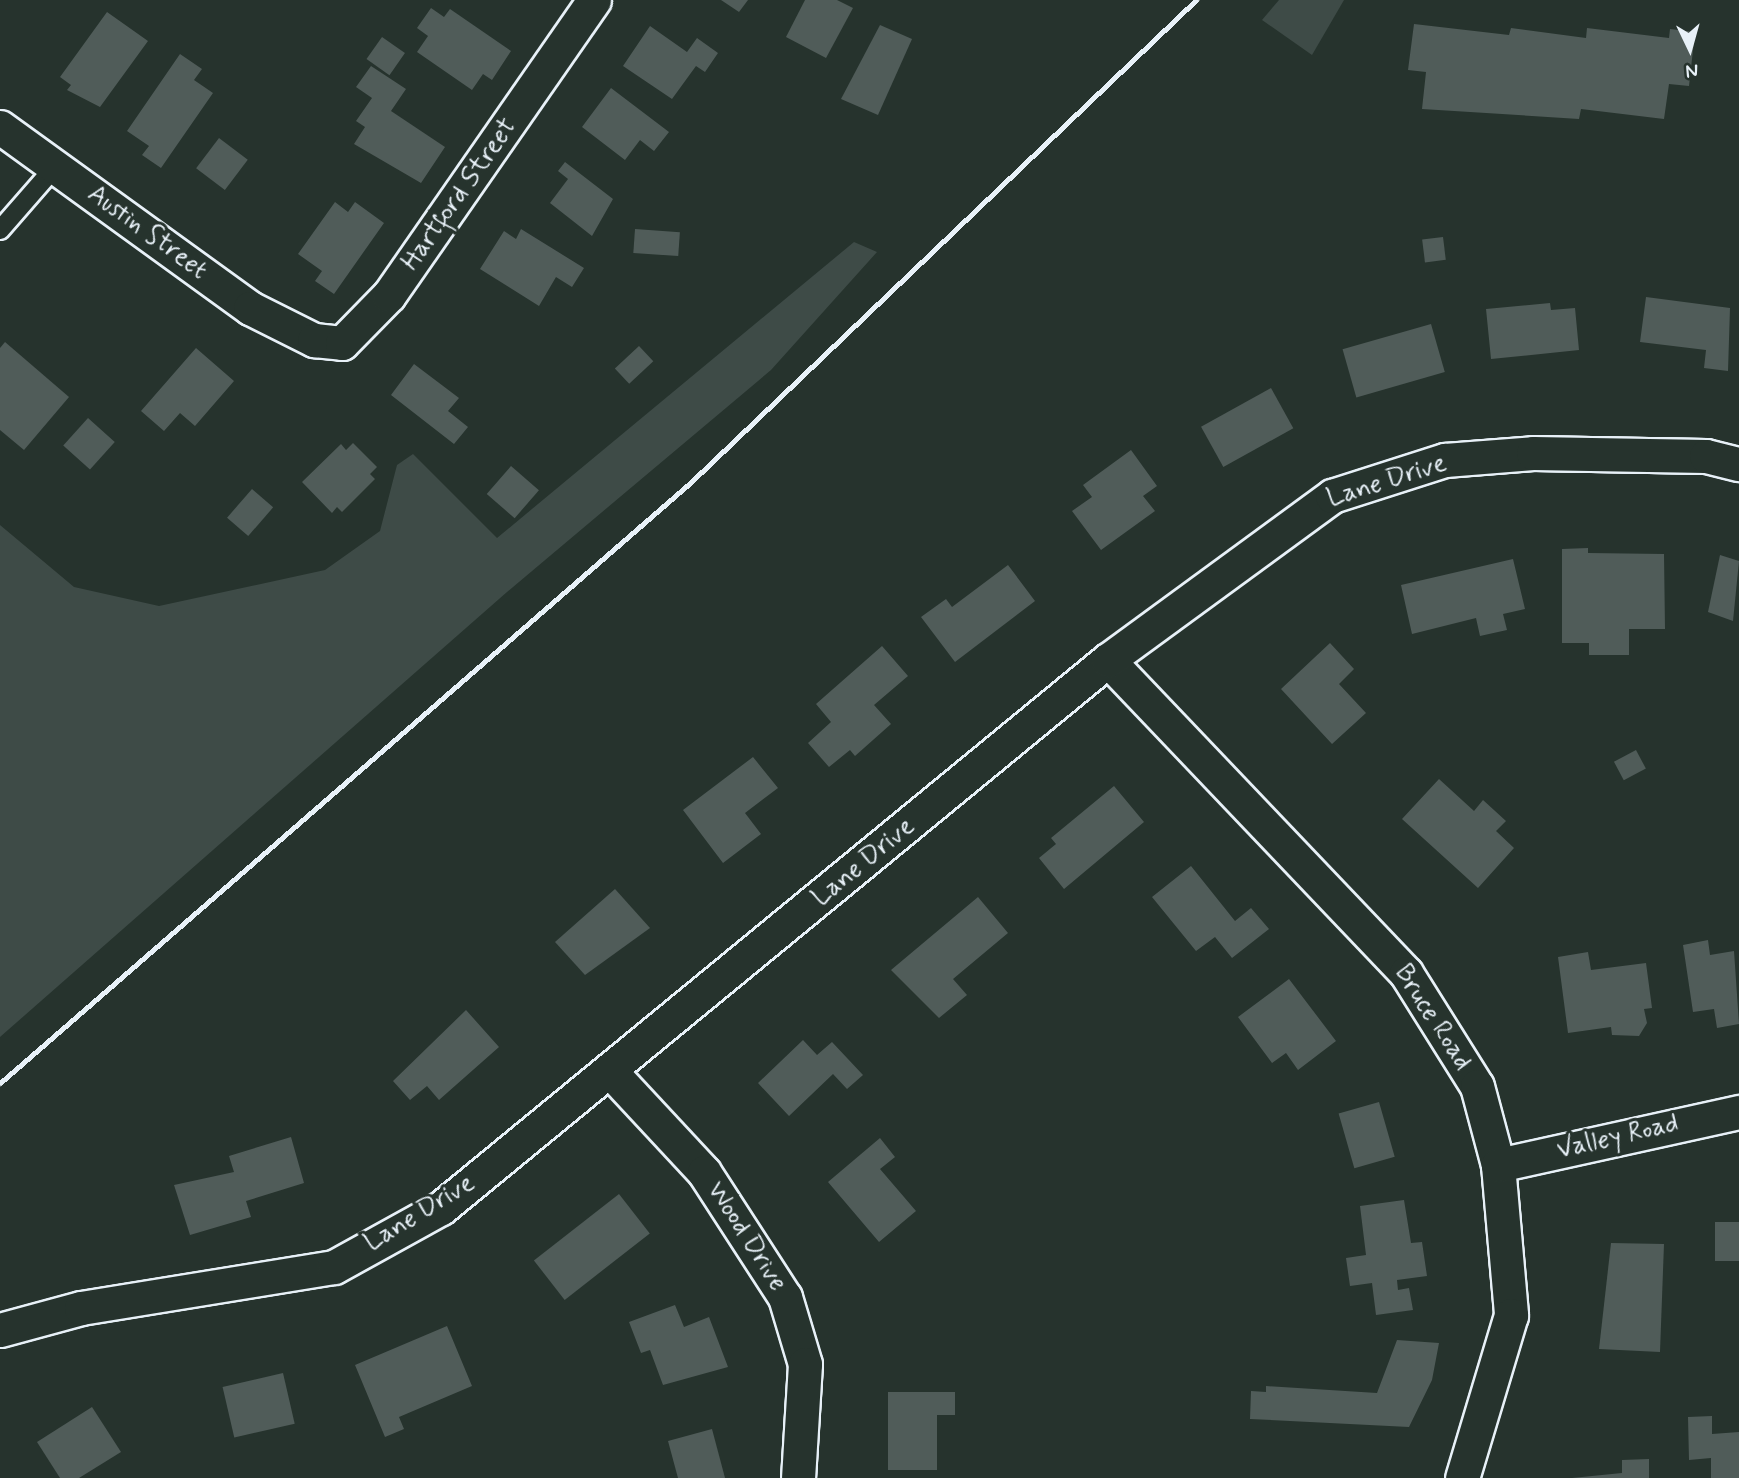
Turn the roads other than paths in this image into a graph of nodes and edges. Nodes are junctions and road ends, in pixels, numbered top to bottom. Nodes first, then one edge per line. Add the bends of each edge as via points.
1 (594, 0) edge
2 (0, 127) edge
3 (55, 167) junction
4 (0, 230) edge
5 (298, 332) joint
6 (1739, 464) edge
7 (1108, 660) junction
8 (611, 1073) junction
9 (1739, 1112) edge
10 (1498, 1166) junction
11 (0, 1330) edge
12 (798, 1478) edge
13 (1462, 1478) edge

1 - 5 street, Hartford Street via 389,295 342,344
2 - 3 street, Austin Street
3 - 4 lane
3 - 5 street, Austin Street via 250,308
6 - 7 street, Lane Drive via 1694,456 1533,453 1445,460 1344,492 1226,568
7 - 8 street, Lane Drive
7 - 10 street, Bruce Road via 1406,972 1477,1086
8 - 11 street, Lane Drive via 441,1208 334,1267 81,1308
8 - 12 street, Wood Drive via 704,1172 785,1297 805,1364
9 - 10 street, Valley Road
10 - 13 street, Bruce Road via 1511,1315

